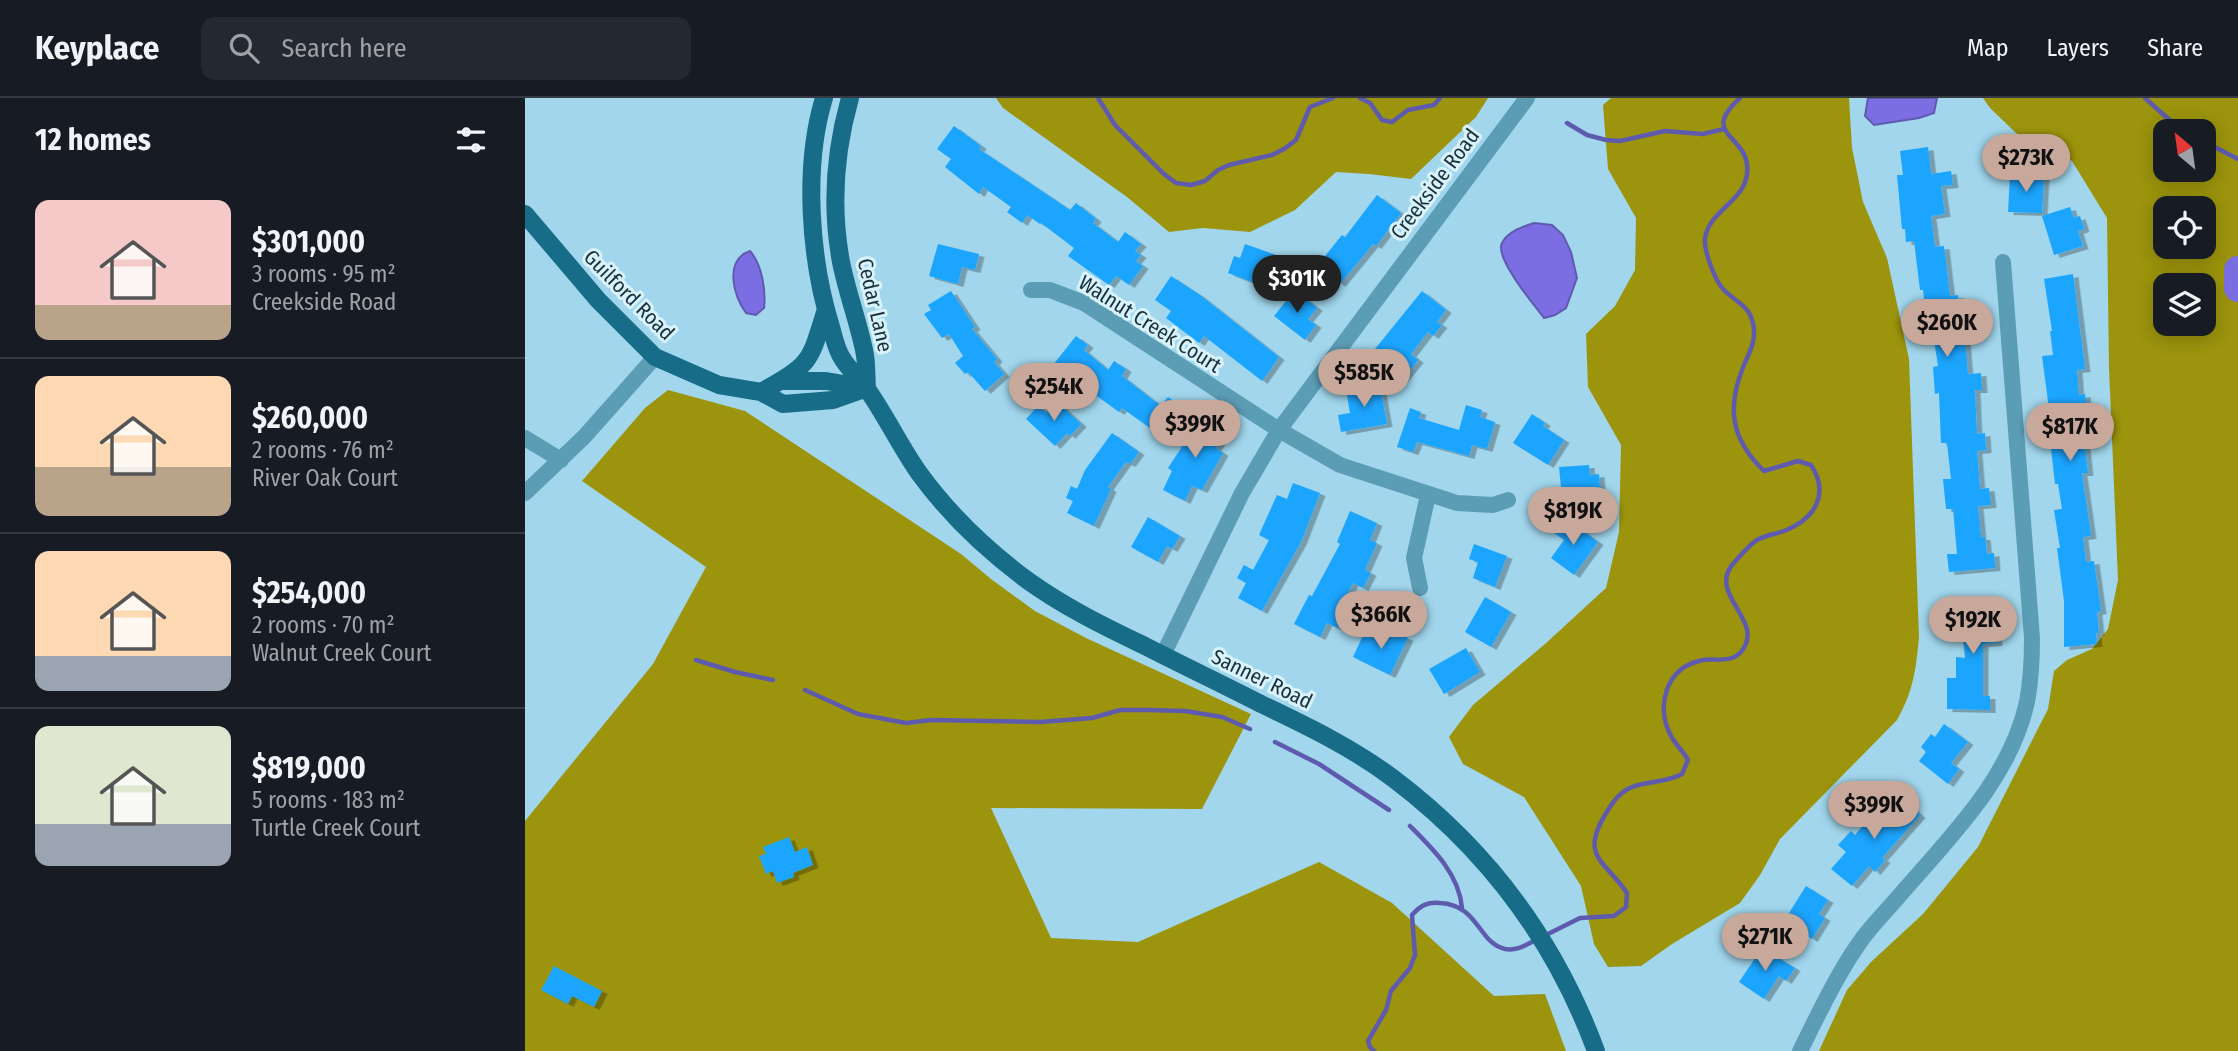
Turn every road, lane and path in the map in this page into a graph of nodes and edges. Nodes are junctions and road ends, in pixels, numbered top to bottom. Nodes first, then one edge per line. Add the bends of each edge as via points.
1 (824, 98) edge
2 (850, 98) edge
3 (1527, 98) edge
4 (525, 214) edge
5 (2003, 262) dead end
6 (1031, 290) dead end
7 (825, 309) junction
8 (655, 356) junction
9 (780, 381) junction
10 (867, 387) junction
11 (761, 392) junction
12 (1279, 430) junction
13 (525, 438) edge
14 (561, 460) junction
15 (525, 493) edge
16 (1428, 495) junction
17 (1508, 500) dead end
18 (1420, 588) dead end
19 (1163, 655) junction
20 (1597, 1051) edge
21 (1800, 1051) edge

1 - 7 main road, Cedar Lane via 813,165 812,213
2 - 10 main road, Cedar Lane via 836,170 837,214 841,259 865,352
3 - 12 street, Creekside Road
4 - 8 main road, Guilford Road
5 - 21 street via 2032,638 2027,703 1994,780 1862,939
6 - 12 street, Walnut Creek Court via 1050,290 1084,303
7 - 9 main road via 806,363
7 - 10 main road, Cedar Lane via 841,357
8 - 11 main road, Guilford Road via 719,385
8 - 14 street
9 - 10 main road
9 - 11 main road
10 - 11 main road, Guilford Road via 833,401 810,403 783,404
10 - 19 main road, Sanner Road via 920,473 987,546 1055,599
12 - 16 street, Walnut Creek Court via 1340,466
12 - 19 street, Creekside Road via 1242,493
13 - 14 street
14 - 15 street
16 - 17 street, Walnut Creek Court via 1476,506
16 - 18 street via 1413,558
19 - 20 main road, Sanner Road via 1319,732 1391,777 1450,826 1530,919 1575,998

